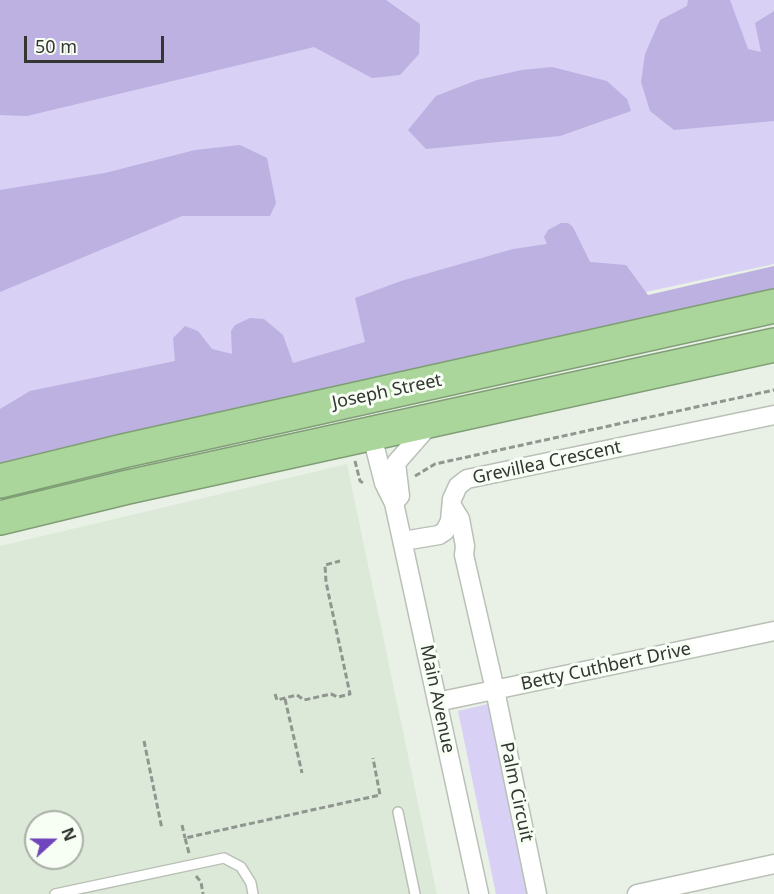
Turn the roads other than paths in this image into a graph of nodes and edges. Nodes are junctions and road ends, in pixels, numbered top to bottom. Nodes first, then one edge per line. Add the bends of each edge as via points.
1 (774, 306) edge
2 (774, 345) edge
3 (774, 415) edge
4 (435, 419) junction
5 (371, 432) junction
6 (0, 481) edge
7 (394, 503) junction
8 (452, 506) junction
9 (0, 518) edge
10 (439, 535) junction
11 (403, 541) junction
12 (464, 555) junction
13 (774, 633) edge
14 (495, 690) junction
15 (437, 702) junction
16 (398, 812) dead end
17 (774, 864) edge
18 (55, 894) edge
19 (253, 894) edge
20 (415, 894) edge
21 (479, 894) edge
22 (537, 894) edge
23 (638, 894) edge

1 - 6 highway, Joseph Street via 123,450
2 - 4 highway, Joseph Street
3 - 8 street, Grevillea Crescent via 467,479 458,486
4 - 5 highway, Joseph Street
4 - 7 street, Main Avenue via 396,463 400,496
5 - 7 street, Main Avenue via 384,483
5 - 9 highway, Joseph Street
7 - 11 street, Main Avenue
8 - 10 street via 450,520
8 - 12 street via 460,519
10 - 11 street
10 - 12 street
11 - 15 street, Main Avenue
12 - 14 street
13 - 14 street, Betty Cuthbert Drive
14 - 15 street, Betty Cuthbert Drive
14 - 22 street, Palm Circuit
15 - 21 street, Main Avenue
16 - 20 lane
17 - 23 street
18 - 19 lane via 224,858 241,867

